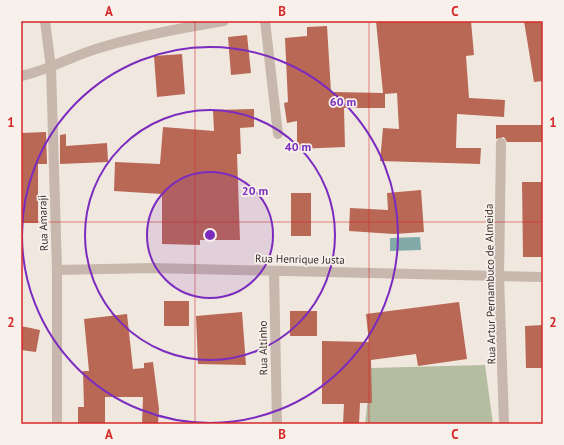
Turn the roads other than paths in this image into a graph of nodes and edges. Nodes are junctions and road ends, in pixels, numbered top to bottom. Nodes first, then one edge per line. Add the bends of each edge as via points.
1 (45, 21) edge
2 (224, 21) edge
3 (265, 21) edge
4 (50, 68) junction
5 (21, 76) edge
6 (278, 134) dead end
7 (501, 143) dead end
8 (57, 270) junction
9 (274, 271) junction
10 (499, 276) junction
11 (543, 277) edge
12 (58, 424) edge
13 (277, 424) edge
14 (504, 424) edge

1 - 4 street, Rua Amaraji
2 - 4 street via 183,27 95,50
3 - 6 street
4 - 5 street
4 - 8 street, Rua Amaraji
7 - 10 street, Rua Artur Pernambuco de Almeida
8 - 9 street, Rua Henrique Justa via 152,268
8 - 12 street, Rua Amaraji
9 - 10 street, Rua Henrique Justa
9 - 13 street, Rua Altinho
10 - 11 street, Rua Henrique Justa
10 - 14 street, Rua Artur Pernambuco de Almeida

